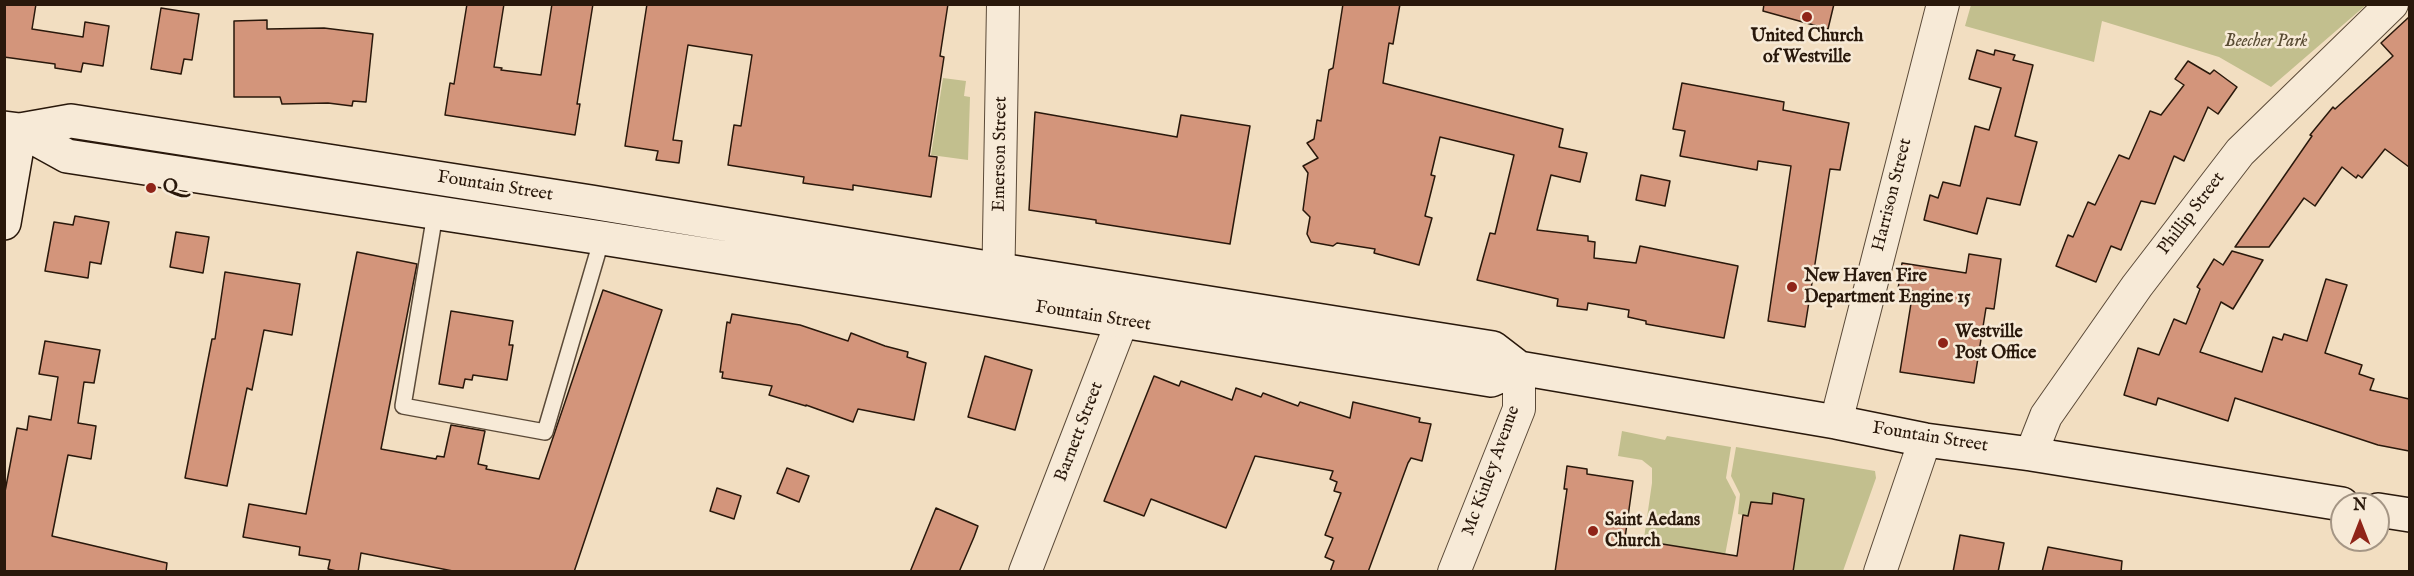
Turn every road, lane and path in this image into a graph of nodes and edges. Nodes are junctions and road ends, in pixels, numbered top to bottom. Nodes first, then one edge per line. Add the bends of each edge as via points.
1 (1003, 4) edge
2 (1943, 4) edge
3 (2392, 4) edge
4 (12, 129) edge
5 (321, 161) junction
6 (316, 196) junction
7 (435, 214) junction
8 (670, 215) junction
9 (4, 223) edge
10 (602, 238) junction
11 (664, 249) junction
12 (1000, 270) junction
13 (1134, 291) junction
14 (998, 303) junction
15 (1122, 322) junction
16 (1519, 368) junction
17 (1836, 422) junction
18 (1924, 440) junction
19 (2031, 454) junction
20 (2330, 502) edge
21 (2390, 512) edge
22 (2409, 515) edge
23 (1025, 572) edge
24 (1454, 572) edge
25 (1880, 572) edge

1 - 12 street, Emerson Street
2 - 17 street, Harrison Street
3 - 19 street, Phillip Street via 2240,152 2137,286 2046,416
4 - 5 main road, Fountain Street via 71,121
4 - 6 main road, Fountain Street via 67,156
4 - 9 main road
5 - 6 main road
5 - 8 main road, Fountain Street
6 - 7 main road, Fountain Street
7 - 10 main road, Fountain Street
7 - 10 lane via 404,406 545,432
8 - 11 main road
8 - 12 main road, Fountain Street
10 - 11 main road, Fountain Street
11 - 14 main road, Fountain Street
12 - 13 main road, Fountain Street
12 - 14 street, Emerson Street
13 - 15 street, Barnett Street
13 - 16 main road, Fountain Street via 1493,348
14 - 15 main road, Fountain Street
15 - 16 main road, Fountain Street via 1491,380
15 - 23 street, Barnett Street
16 - 17 main road, Fountain Street
16 - 24 street, Mc Kinley Avenue via 1519,409
17 - 18 main road, Fountain Street
18 - 19 main road, Fountain Street
18 - 25 street
19 - 20 main road, Fountain Street
21 - 22 main road

